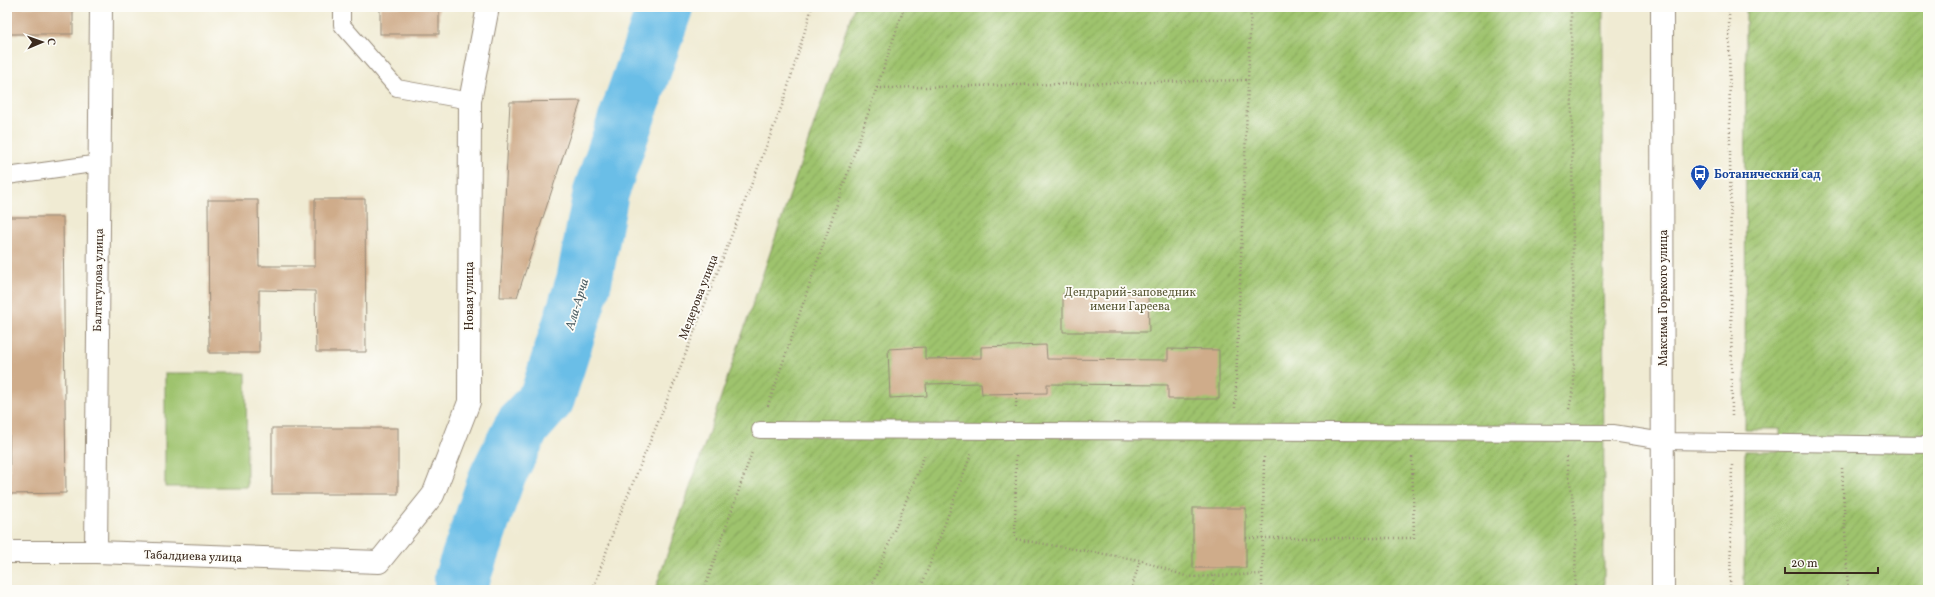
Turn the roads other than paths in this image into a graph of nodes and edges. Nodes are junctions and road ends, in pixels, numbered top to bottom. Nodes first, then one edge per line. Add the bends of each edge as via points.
1 (102, 7) edge
2 (342, 7) edge
3 (488, 7) edge
4 (1662, 7) edge
5 (470, 101) junction
6 (100, 164) junction
7 (7, 176) edge
8 (760, 430) road end
9 (1663, 441) junction
10 (1928, 445) edge
11 (7, 552) edge
12 (96, 552) junction
13 (379, 562) joint
14 (1663, 590) edge

1 - 6 street, Балтагулова улица
2 - 5 lane via 342,25 397,88
3 - 5 street, Новая улица
4 - 9 street, Максима Горького улица
5 - 13 street, Новая улица via 468,402 433,495
6 - 7 lane
6 - 12 street, Балтагулова улица
8 - 9 lane via 1613,433
9 - 10 lane
9 - 14 street, Максима Горького улица
11 - 12 street, Табалдиева улица
12 - 13 street, Табалдиева улица

